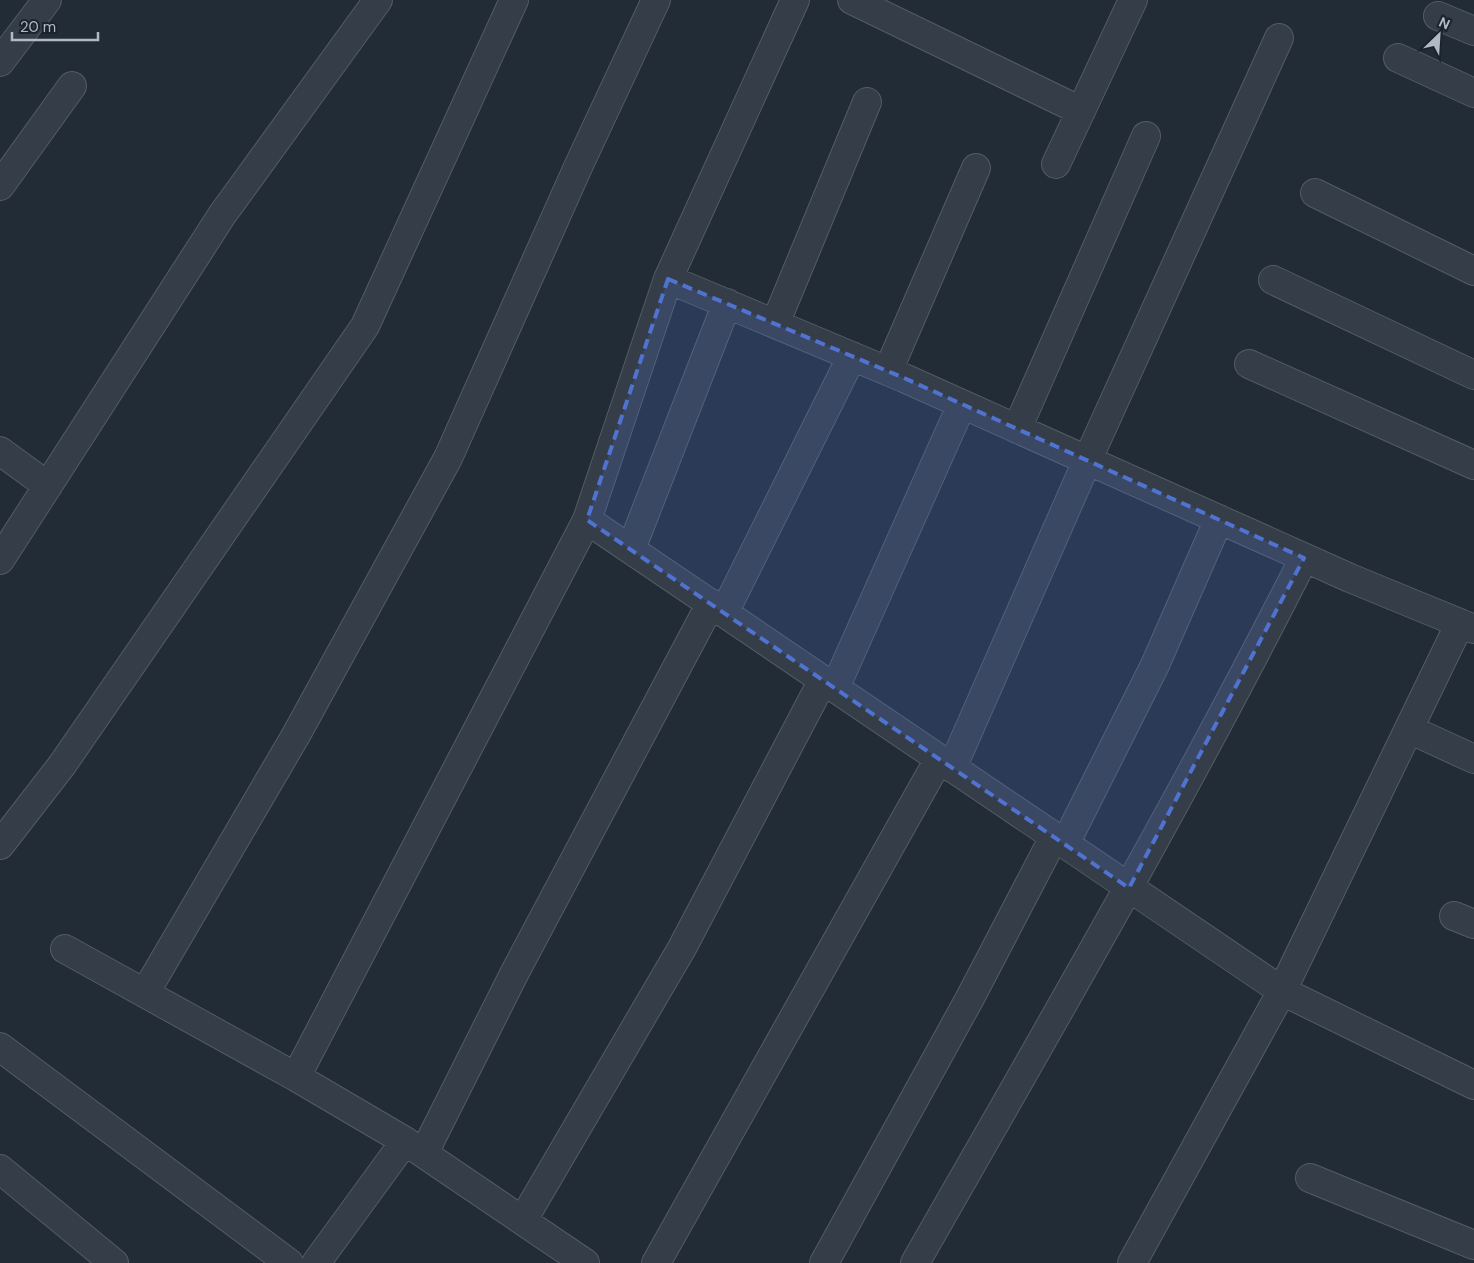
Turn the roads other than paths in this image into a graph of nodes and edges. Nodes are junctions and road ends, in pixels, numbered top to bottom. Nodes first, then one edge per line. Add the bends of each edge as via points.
1 (47, 0) edge
2 (378, 0) edge
3 (514, 0) edge
4 (656, 0) edge
5 (794, 0) edge
6 (852, 0) edge
7 (1133, 0) edge
8 (1438, 16) dead end
9 (1474, 31) edge
10 (1279, 38) dead end
11 (1398, 58) dead end
12 (0, 62) edge
13 (72, 86) dead end
14 (1474, 93) edge
15 (867, 102) dead end
16 (1081, 111) junction
17 (1146, 136) dead end
18 (1056, 164) dead end
19 (976, 168) dead end
20 (0, 186) edge
21 (1314, 193) dead end
22 (1474, 271) edge
23 (668, 279) junction
24 (1273, 280) dead end
25 (727, 303) junction
26 (775, 324) junction
27 (852, 356) junction
28 (1249, 364) dead end
29 (888, 371) junction
30 (1474, 375) edge
31 (962, 404) junction
32 (1017, 429) junction
33 (0, 451) edge
34 (1087, 460) junction
35 (1474, 465) edge
36 (48, 486) junction
37 (1219, 519) junction
38 (587, 520) junction
39 (631, 549) junction
40 (1304, 558) junction
41 (0, 560) edge
42 (717, 608) junction
43 (1467, 626) edge
44 (829, 684) junction
45 (1409, 729) junction
46 (1474, 759) edge
47 (946, 763) junction
48 (1059, 841) junction
49 (0, 845) edge
50 (1129, 888) junction
51 (65, 949) dead end
52 (1282, 992) junction
53 (145, 993) junction
54 (0, 1047) edge
55 (296, 1077) junction
56 (1474, 1085) edge
57 (415, 1147) junction
58 (0, 1169) edge
59 (1310, 1178) dead end
60 (523, 1220) junction
61 (1474, 1245) edge
62 (114, 1263) edge
63 (289, 1263) edge
64 (316, 1263) edge
65 (585, 1263) edge
66 (656, 1263) edge
67 (824, 1263) edge
68 (915, 1263) edge
69 (1132, 1263) edge

1 - 12 street
2 - 36 street via 222,215
3 - 49 street via 364,326 62,765
4 - 53 street via 448,458 296,735
5 - 23 street
6 - 16 street
7 - 16 street
8 - 9 street
10 - 34 street
11 - 14 street
13 - 20 street
15 - 26 street
16 - 18 street
17 - 32 street
19 - 29 street
21 - 22 street
23 - 25 street
23 - 38 street
24 - 30 street
25 - 26 street
25 - 39 street
26 - 27 street
27 - 29 street
27 - 42 street
28 - 35 street
29 - 31 street
31 - 32 street
31 - 44 street
32 - 34 street
33 - 36 street
34 - 37 street
34 - 47 street
36 - 41 street
37 - 40 street
37 - 48 street via 1154,665
38 - 39 street
38 - 55 street
39 - 42 street
40 - 43 street
40 - 50 street
42 - 44 street
42 - 57 street
43 - 45 street
44 - 47 street
44 - 60 street via 682,948
45 - 46 street
45 - 52 street
47 - 48 street
47 - 66 street
48 - 50 street
48 - 67 street
50 - 52 street
50 - 68 street
51 - 53 street
52 - 56 street
52 - 69 street
53 - 55 street
54 - 63 street
55 - 57 street
57 - 60 street
57 - 64 street
58 - 62 street
59 - 61 street
60 - 65 street

